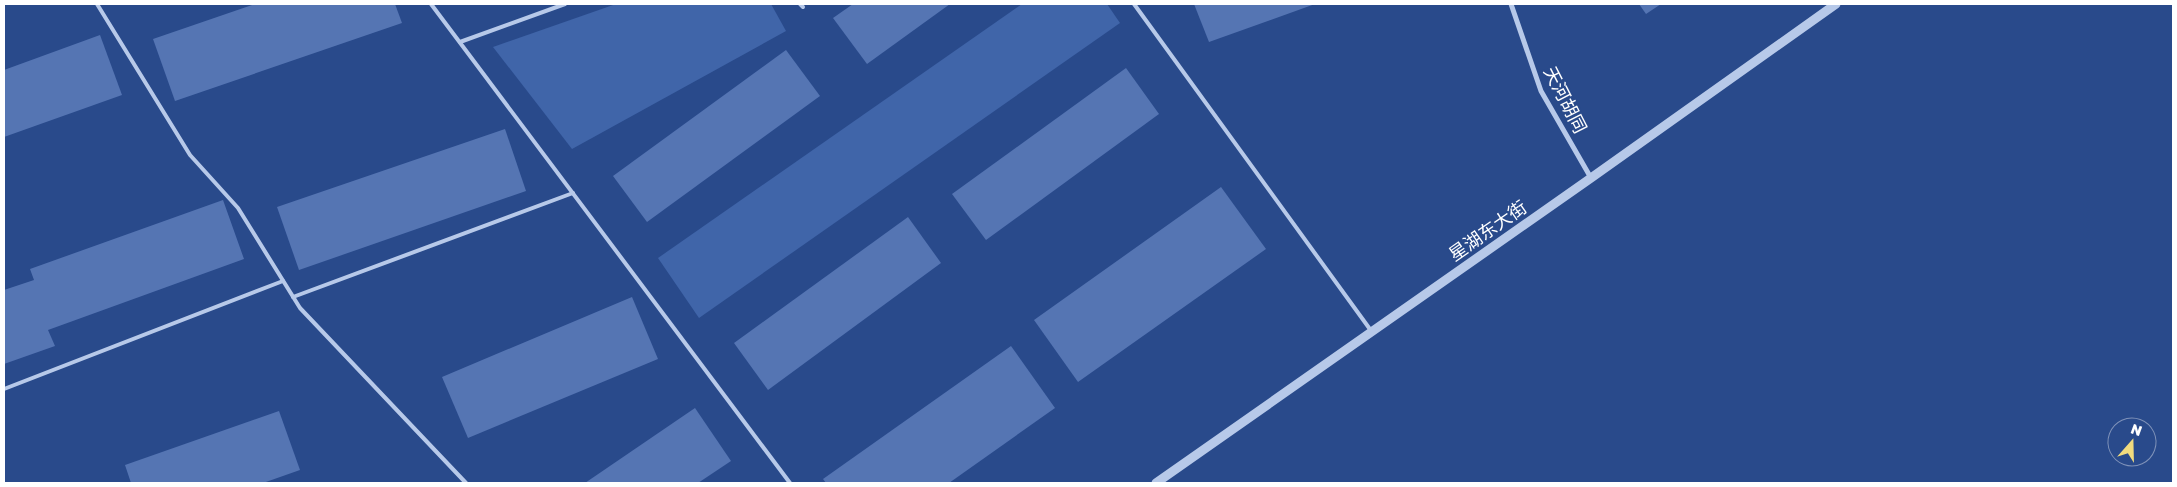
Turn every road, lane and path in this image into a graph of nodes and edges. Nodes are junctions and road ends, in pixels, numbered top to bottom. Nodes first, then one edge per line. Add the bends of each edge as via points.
1 (97, 4) edge
2 (432, 4) edge
3 (565, 4) edge
4 (1134, 4) edge
5 (1511, 4) edge
6 (1836, 4) edge
7 (460, 42) junction
8 (1592, 178) junction
9 (573, 193) junction
10 (283, 281) junction
11 (293, 296) junction
12 (1372, 332) junction
13 (4, 389) edge
14 (466, 483) edge
15 (790, 483) edge
16 (1156, 483) edge

1 - 10 lane via 190,155 238,208
2 - 7 lane
3 - 7 lane
4 - 12 lane
5 - 8 street, 天河胡同 via 1541,91
6 - 8 street, 星湖东大街
7 - 9 lane
8 - 12 street, 星湖东大街
9 - 11 lane
9 - 15 lane
10 - 11 lane
10 - 13 lane
11 - 14 lane via 300,308
12 - 16 street, 星湖东大街

